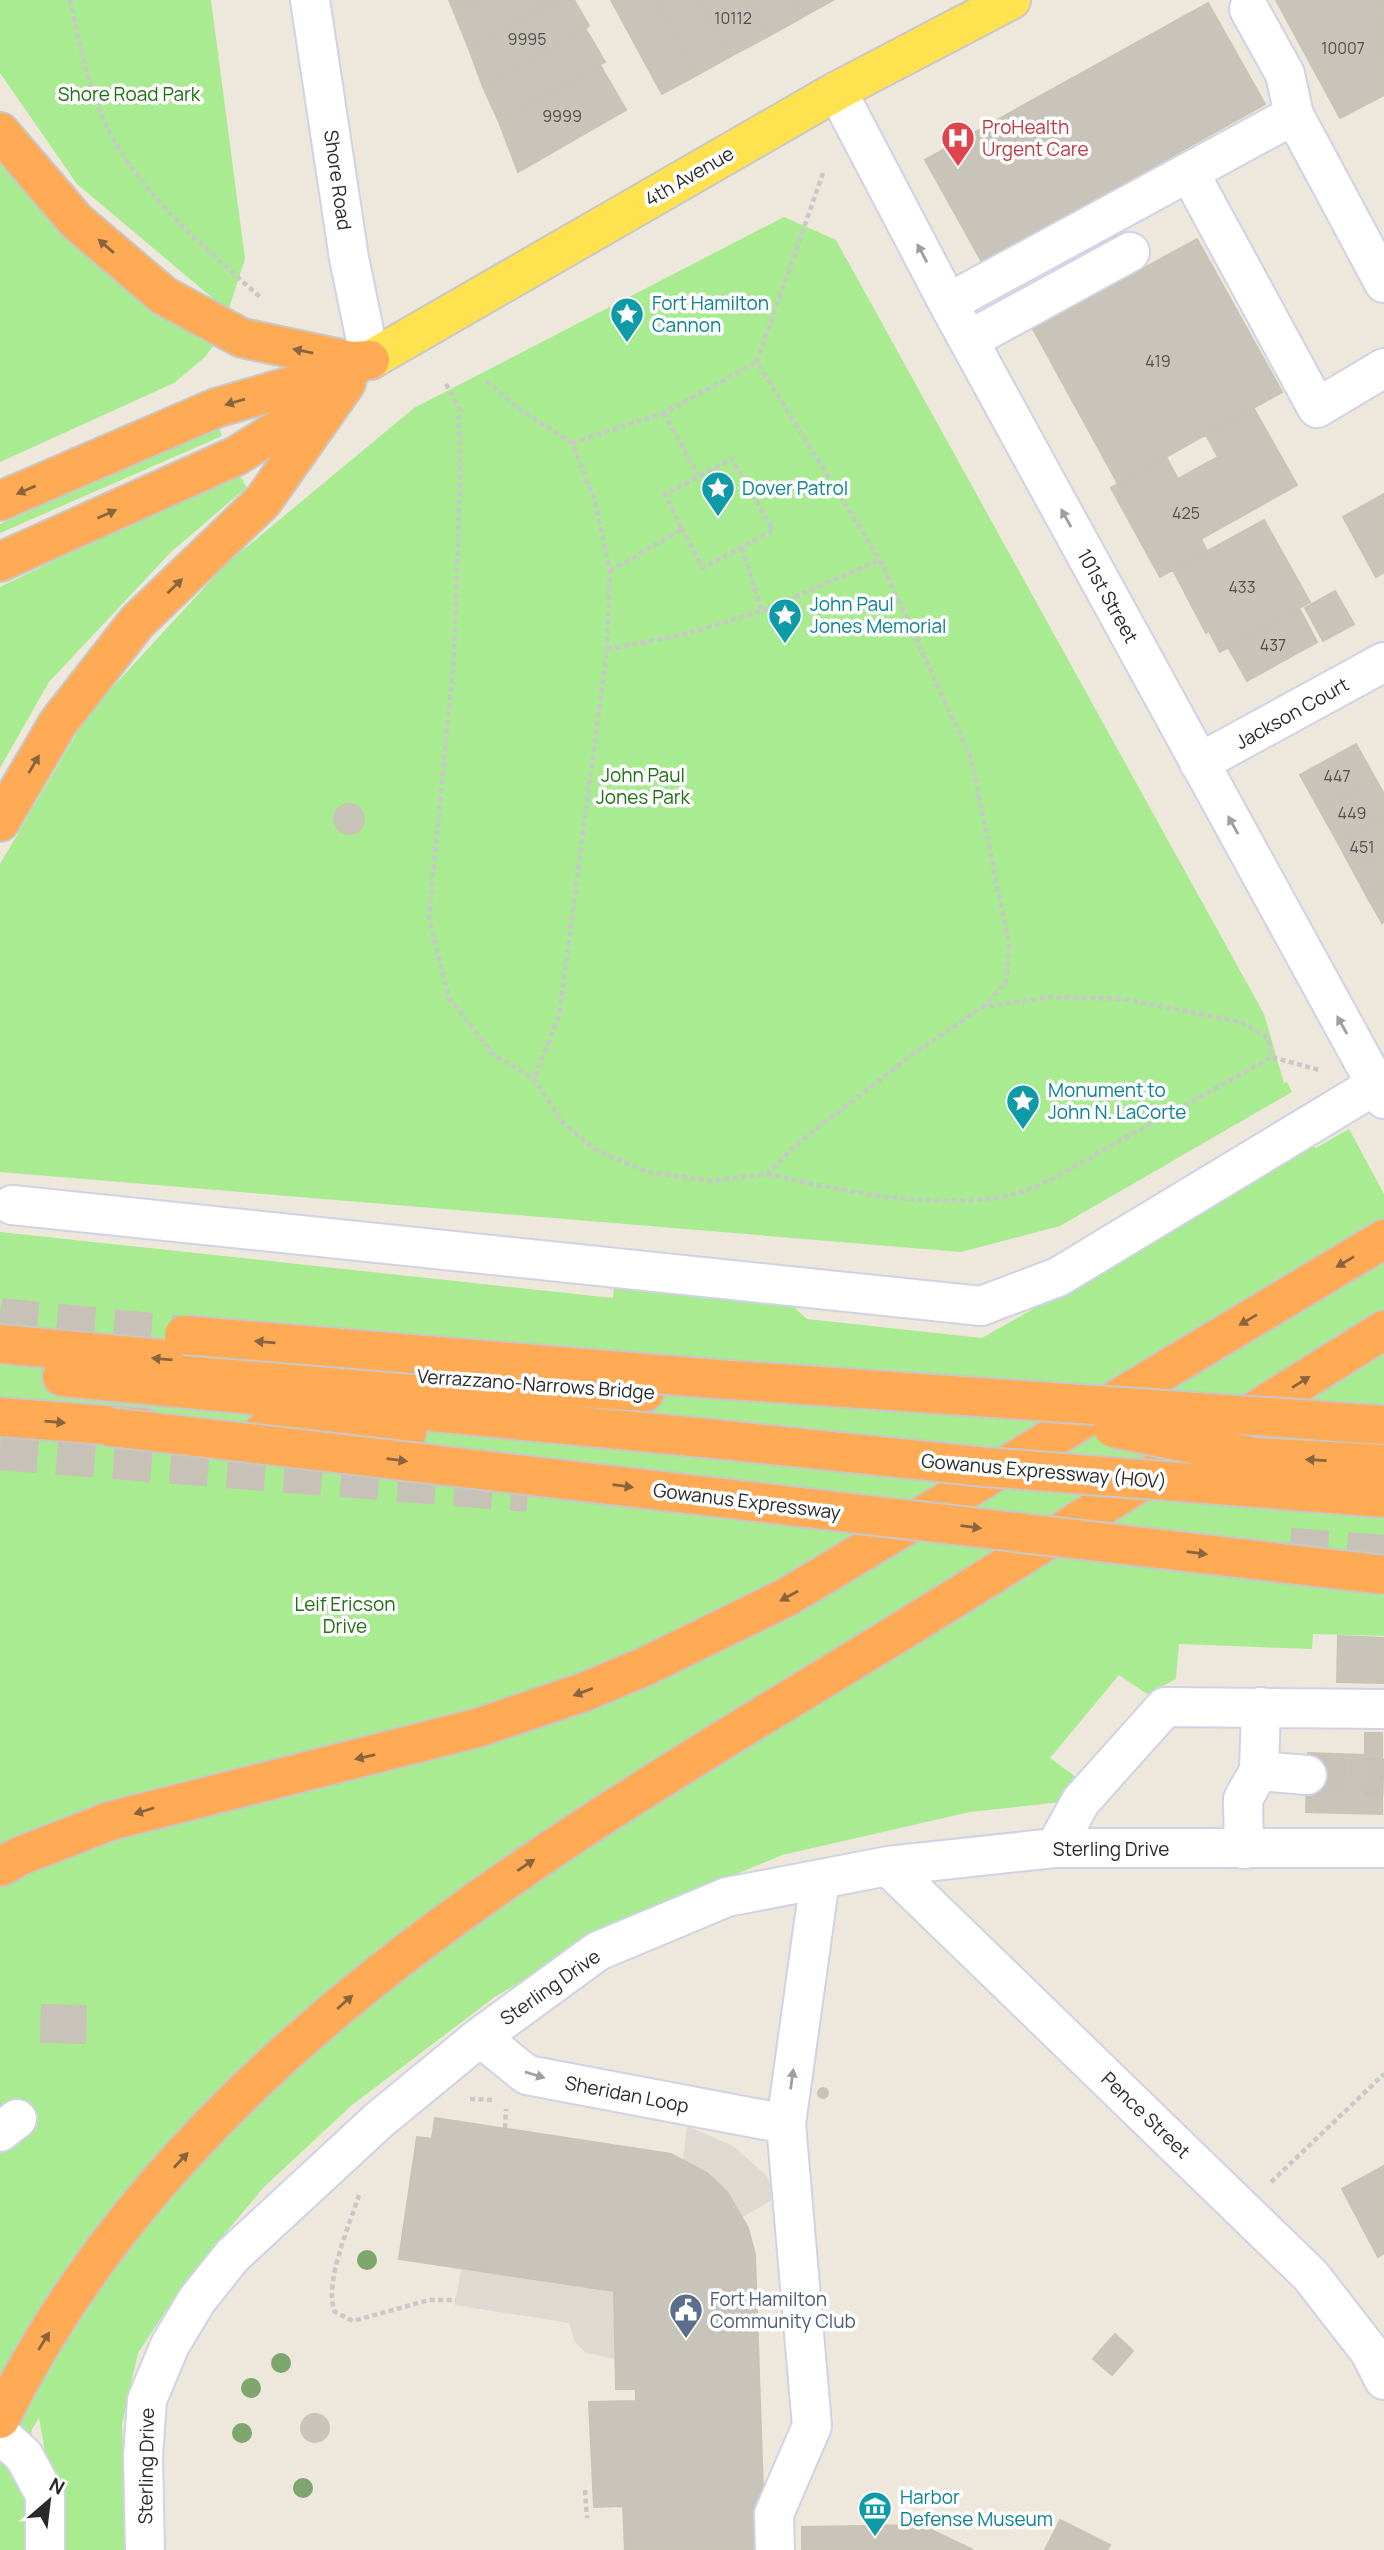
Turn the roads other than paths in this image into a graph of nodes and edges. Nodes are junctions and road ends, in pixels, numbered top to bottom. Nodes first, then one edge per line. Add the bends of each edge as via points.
1 (310, 0) edge
2 (1011, 0) edge
3 (1249, 9) dead end
4 (837, 91) junction
5 (1294, 115) junction
6 (0, 132) edge
7 (1189, 172) junction
8 (1130, 252) dead end
9 (1384, 284) edge
10 (948, 303) junction
11 (969, 340) junction
12 (1384, 368) edge
13 (358, 371) junction
14 (0, 501) edge
15 (0, 562) edge
16 (1384, 662) edge
17 (1199, 763) junction
18 (0, 822) edge
19 (1381, 1088) edge
20 (12, 1205) dead end
21 (1384, 1239) edge
22 (184, 1335) tunnel mouth
23 (1374, 1336) edge
24 (0, 1345) edge
25 (230, 1365) junction
26 (0, 1371) edge
27 (0, 1417) edge
28 (1073, 1419) junction
29 (1384, 1423) edge
30 (110, 1427) junction
31 (705, 1438) junction
32 (1384, 1464) edge
33 (1384, 1498) edge
34 (1384, 1575) edge
35 (1261, 1707) junction
36 (1384, 1709) edge
37 (1259, 1772) junction
38 (1307, 1775) tunnel mouth
39 (1055, 1848) junction
40 (1384, 1848) edge
41 (1244, 1849) junction
42 (888, 1866) junction
43 (0, 1867) edge
44 (820, 1879) junction
45 (480, 2037) junction
46 (786, 2124) junction
47 (1384, 2380) edge
48 (3, 2417) edge
49 (45, 2550) edge
50 (145, 2550) edge
51 (775, 2550) edge

1 - 13 street, Shore Road via 349,258
2 - 4 main road, 4th Avenue
3 - 5 street via 1285,74
10 -> 4 street, 101st Street
4 - 13 main road, 4th Avenue
5 - 7 street
5 - 9 street
13 -> 6 highway via 351,360 242,338 164,296 76,221
7 - 10 street
7 - 12 street via 1317,408
8 - 11 street
10 - 11 street, 101st Street
17 -> 11 street, 101st Street
13 -> 14 highway via 350,369 216,408
15 -> 13 highway via 236,456 329,397
18 -> 13 highway via 58,723 136,622 263,501
16 - 17 street, Jackson Court
19 -> 17 street, 101st Street
19 - 20 street via 1312,1122 1058,1277 981,1306
21 -> 43 highway via 788,1597 646,1666 477,1728 110,1821
29 -> 22 highway, bridge via 729,1380
48 -> 23 highway via 90,2270 175,2166 267,2073 396,1958 560,1842
25 -> 24 highway, Verrazzano-Narrows Bridge
25 - 28 highway, Verrazzano-Narrows Bridge
25 - 31 highway
26 - 31 highway, Verrazzano-Narrows Bridge
27 -> 30 highway
28 - 29 highway, bridge
32 -> 28 highway, bridge via 1255,1457
30 - 31 highway, bridge
30 -> 34 highway, Gowanus Expressway, bridge
31 - 33 highway, Gowanus Expressway (HOV), bridge via 999,1468
35 - 36 street
35 - 37 street
35 - 39 street via 1165,1707 1081,1801
37 - 38 street
37 - 41 street via 1243,1799
39 - 41 street, Sterling Drive
39 - 42 street, Sterling Drive
40 - 41 street, Sterling Drive
42 - 44 street, Sterling Drive
42 - 47 street, Pence Street via 1311,2276 1370,2352
44 - 45 street, Sterling Drive via 727,1897 598,1951
46 -> 44 street
45 -> 46 street, Sheridan Loop via 527,2075
45 - 50 street, Sterling Drive via 295,2195 232,2256 197,2300 170,2345 147,2400
46 - 51 street via 811,2426 774,2514
48 - 49 street via 45,2495

